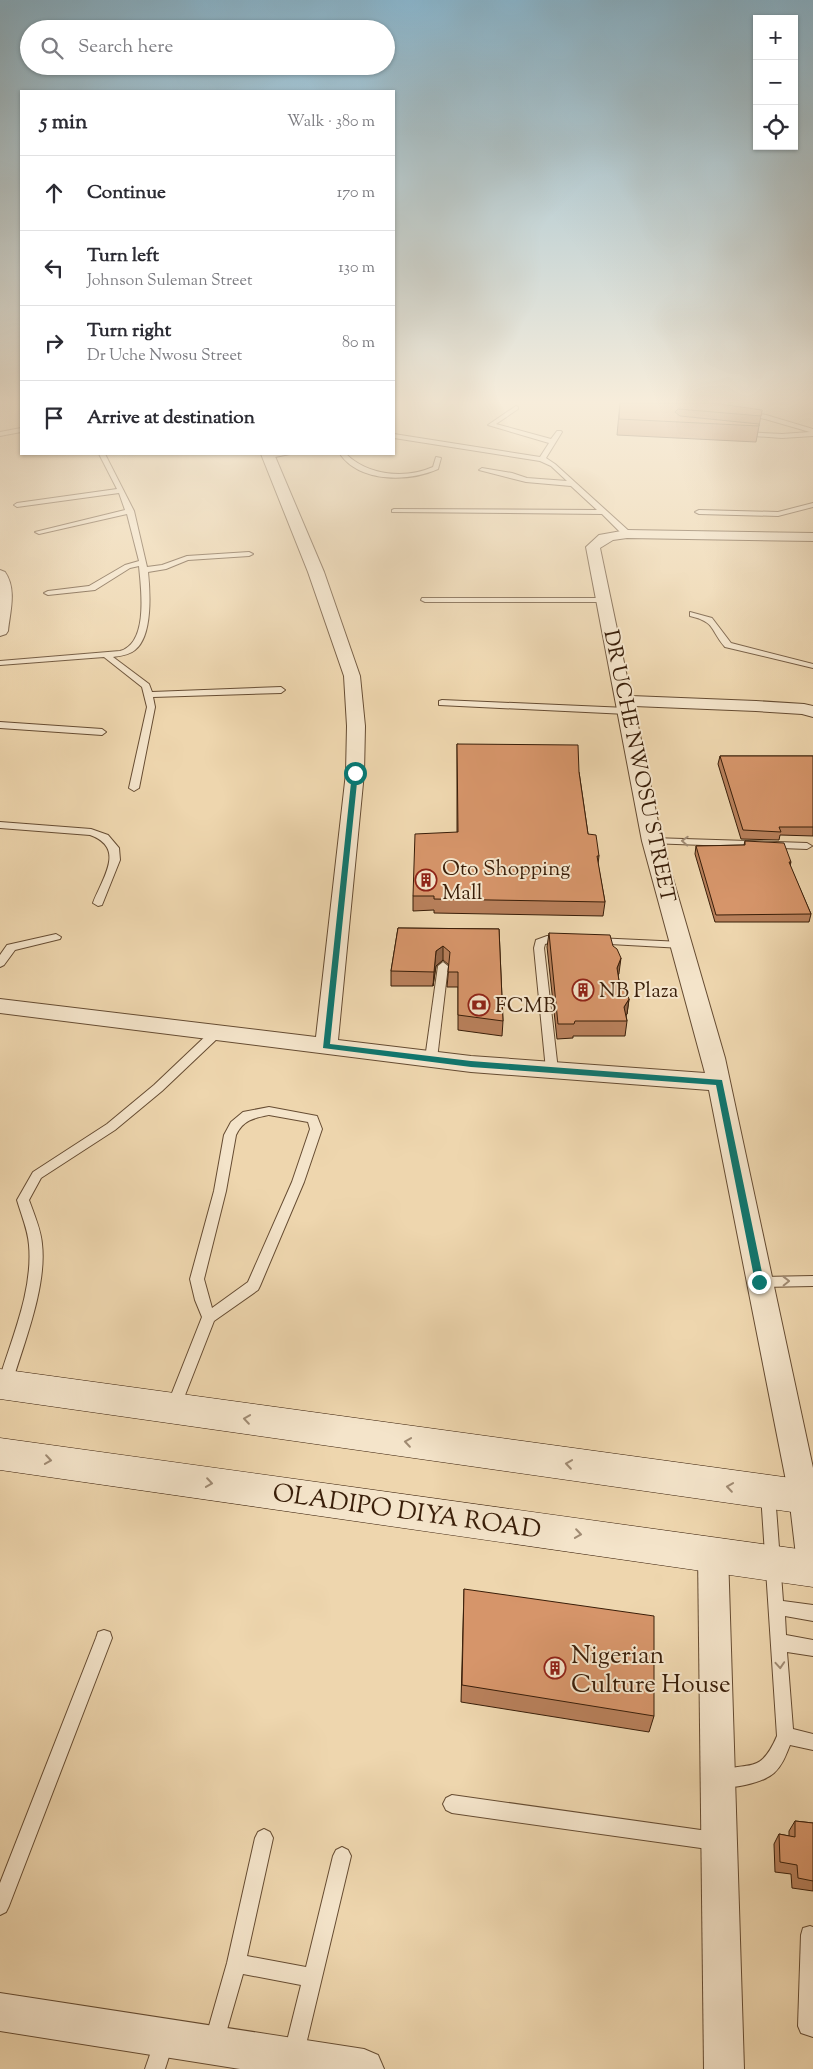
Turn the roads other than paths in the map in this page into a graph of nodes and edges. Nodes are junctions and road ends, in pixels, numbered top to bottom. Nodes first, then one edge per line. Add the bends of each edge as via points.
1 (61, 500) edge
2 (125, 500) edge
3 (291, 500) edge
4 (590, 500) edge
5 (17, 505) dead end
6 (813, 505) edge
7 (130, 511) junction
8 (394, 511) dead end
9 (603, 512) junction
10 (699, 512) dead end
11 (39, 532) dead end
12 (627, 534) junction
13 (813, 537) edge
14 (249, 554) dead end
15 (142, 566) junction
16 (0, 575) edge
17 (48, 593) dead end
18 (425, 600) dead end
19 (604, 600) junction
20 (694, 614) dead end
21 (0, 631) edge
22 (106, 655) junction
23 (0, 663) edge
24 (813, 666) edge
25 (281, 690) dead end
26 (148, 695) junction
27 (442, 703) dead end
28 (626, 706) junction
29 (813, 712) edge
30 (0, 725) edge
31 (102, 732) dead end
32 (134, 788) dead end
33 (0, 825) edge
34 (652, 841) junction
35 (807, 846) dead end
36 (98, 903) dead end
37 (56, 937) dead end
38 (682, 945) junction
39 (0, 963) edge
40 (443, 966) edge
41 (0, 1006) edge
42 (216, 1033) junction
43 (326, 1046) junction
44 (431, 1059) junction
45 (552, 1070) junction
46 (719, 1082) junction
47 (813, 1281) edge
48 (759, 1282) junction
49 (209, 1317) junction
50 (2, 1384) edge
51 (173, 1408) junction
52 (0, 1454) edge
53 (768, 1492) junction
54 (808, 1497) edge
55 (713, 1553) junction
56 (772, 1564) junction
57 (813, 1564) edge
58 (813, 1569) edge
59 (775, 1607) junction
60 (813, 1613) edge
61 (104, 1638) dead end
62 (778, 1642) junction
63 (813, 1648) edge
64 (785, 1736) junction
65 (813, 1742) edge
66 (718, 1779) junction
67 (452, 1804) dead end
68 (264, 1838) dead end
69 (719, 1842) junction
70 (342, 1856) dead end
71 (0, 1906) edge
72 (813, 1936) edge
73 (236, 1963) junction
74 (314, 1978) junction
75 (0, 2012) edge
76 (813, 2028) edge
77 (214, 2044) junction
78 (160, 2053) edge
79 (293, 2058) junction
80 (364, 2069) edge
81 (724, 2069) edge

1 - 5 lane
2 - 7 lane
3 - 43 street via 352,676 356,726 355,773
4 - 9 lane
6 - 10 lane via 778,514
7 - 11 lane
7 - 15 lane
8 - 9 lane
9 - 12 lane
12 - 13 street, DR UCHE NWOSU STREET
12 - 19 street, DR UCHE NWOSU STREET via 606,537 593,547
14 - 15 lane via 187,558 163,567
15 - 17 lane via 128,565 92,588
15 - 22 lane via 145,600 140,639 131,650
16 - 21 street via 5,595
18 - 19 lane
19 - 28 street, DR UCHE NWOSU STREET
20 - 24 lane via 714,621 728,645
22 - 23 lane
22 - 26 lane via 146,686
25 - 26 lane
26 - 32 lane via 150,707
27 - 28 lane
28 - 29 street via 756,706
28 - 34 street, DR UCHE NWOSU STREET
30 - 31 lane
33 - 36 lane via 91,832 105,837 114,848 115,860
35 -> 34 lane
34 - 38 street, DR UCHE NWOSU STREET
37 - 39 lane via 11,948
38 - 45 lane via 547,939 540,942
38 - 46 street, DR UCHE NWOSU STREET
40 - 44 lane
41 - 42 street
42 - 43 street
42 - 50 lane via 111,1127 37,1175 23,1200 36,1244 34,1278 28,1308
43 - 44 street
44 - 45 street
45 - 46 street
46 - 48 street, DR UCHE NWOSU STREET
48 -> 47 lane
48 - 54 street, DR UCHE NWOSU STREET
49 - 49 lane via 197,1279 235,1125 247,1115 269,1111 313,1119 316,1130 298,1182 253,1286
49 - 51 lane
50 - 51 main road
53 -> 51 main road
52 -> 55 main road, OLADIPO DIYA ROAD
53 - 54 main road
53 - 56 lane
54 - 57 street, DR UCHE NWOSU STREET
55 - 56 main road, OLADIPO DIYA ROAD
55 - 66 street
56 - 58 main road, OLADIPO DIYA ROAD
56 - 59 lane
59 - 60 lane
59 - 62 lane
61 - 71 lane
62 - 63 lane
62 -> 64 lane
64 - 65 lane
64 - 66 lane via 777,1758 761,1773
66 - 69 street
67 - 69 lane
68 - 73 lane
69 - 81 street
70 - 74 lane
72 - 76 lane via 810,1935 808,2026
73 - 74 lane
73 - 77 lane
74 - 79 lane
75 - 78 street
77 - 78 street
77 - 79 street
79 - 80 street

